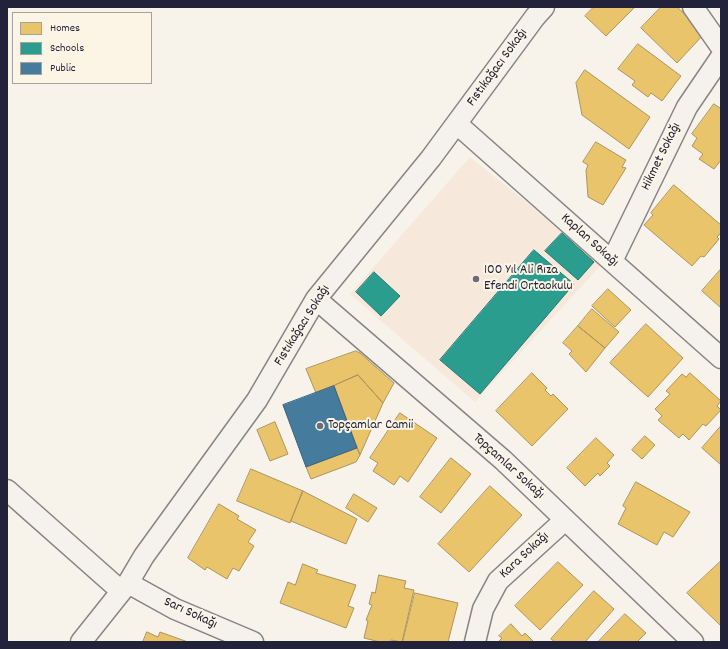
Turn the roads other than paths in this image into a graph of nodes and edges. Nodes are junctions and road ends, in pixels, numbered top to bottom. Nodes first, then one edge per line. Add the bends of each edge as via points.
1 (694, 7) edge
2 (539, 10) edge
3 (721, 47) edge
4 (721, 57) edge
5 (457, 124) junction
6 (612, 262) junction
7 (316, 299) junction
8 (721, 358) edge
9 (7, 490) edge
10 (565, 520) junction
11 (125, 587) junction
12 (80, 642) edge
13 (253, 642) edge
14 (475, 642) edge
15 (693, 642) edge

1 - 3 street
2 - 5 street, Fıstıkağacı Sokağı
4 - 6 street, Hikmet Sokağı via 687,107
5 - 6 street, Kaplan Sokağı
5 - 7 street, Fıstıkağacı Sokağı
6 - 8 street, Kaplan Sokağı
7 - 10 street, Topçamlar Sokağı via 503,460
7 - 11 street, Fıstıkağacı Sokağı via 257,400 144,556
9 - 11 street, Sarı Sokağı
10 - 14 street, Kara Sokağı via 498,581 483,609
10 - 15 street, Topçamlar Sokağı
11 - 12 street, Fıstıkağacı Sokağı
11 - 13 street, Sarı Sokağı

